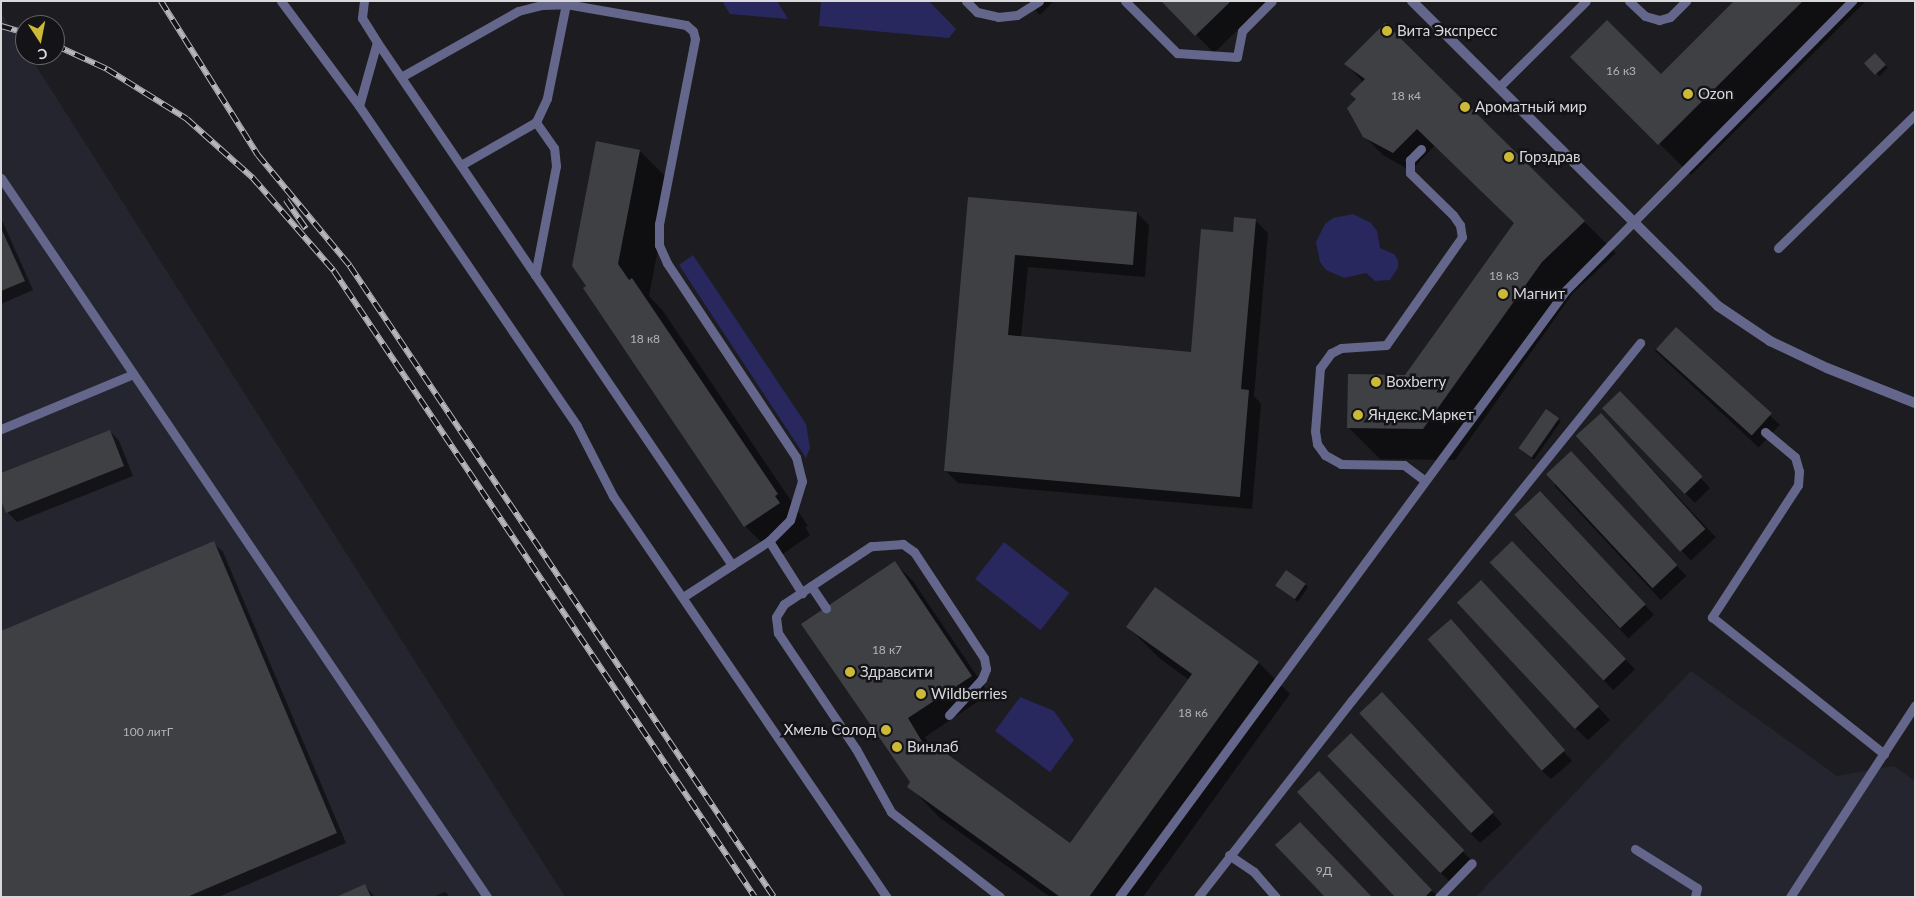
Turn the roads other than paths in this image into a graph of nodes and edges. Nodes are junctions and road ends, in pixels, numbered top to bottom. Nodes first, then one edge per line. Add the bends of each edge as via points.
1 (281, 1) edge
2 (364, 1) edge
3 (966, 1) edge
4 (1039, 1) edge
5 (1125, 1) edge
6 (1272, 1) edge
7 (1412, 1) edge
8 (1586, 1) edge
9 (1629, 1) edge
10 (1686, 1) edge
11 (1852, 1) edge
12 (566, 4) junction
13 (377, 42) junction
14 (401, 77) junction
15 (1499, 88) junction
16 (359, 106) junction
17 (1915, 115) edge
18 (536, 122) junction
19 (1421, 148) dead end
20 (461, 165) junction
21 (1, 178) edge
22 (1633, 222) junction
23 (1778, 248) dead end
24 (535, 275) junction
25 (1640, 343) dead end
26 (133, 374) junction
27 (1915, 402) edge
28 (1, 429) edge
29 (1765, 432) dead end
30 (1426, 481) junction
31 (769, 541) junction
32 (732, 565) junction
33 (811, 586) junction
34 (802, 593) junction
35 (683, 597) junction
36 (826, 608) dead end
37 (1915, 705) edge
38 (949, 715) dead end
39 (1884, 754) junction
40 (1635, 849) dead end
41 (1229, 855) junction
42 (1472, 863) dead end
43 (487, 897) edge
44 (887, 897) edge
45 (1000, 897) edge
46 (1119, 897) edge
47 (1198, 897) edge
48 (1276, 897) edge
49 (1439, 897) edge
50 (1695, 897) edge
51 (1790, 897) edge

1 - 16 lane
2 - 13 lane via 362,18
3 - 4 lane via 978,12 998,17 1017,15
5 - 6 lane via 1177,53 1237,58 1242,31
7 - 15 street
8 - 15 lane
9 - 10 lane via 1645,16 1659,20 1670,17
11 - 22 lane
12 - 14 lane via 518,11
12 - 18 lane via 548,98
12 - 31 lane via 686,25 693,31 695,39 658,224 659,245 796,457 802,481 790,520
13 - 14 lane
13 - 16 lane
14 - 20 lane
15 - 22 street
16 - 35 lane via 577,426 613,496
17 - 23 lane
18 - 20 lane
18 - 24 lane via 554,148 556,166
19 - 30 lane via 1410,160 1410,173 1453,215 1460,225 1462,237 1386,346 1341,348 1331,353 1320,368 1315,431 1325,455 1341,464 1404,465
20 - 24 lane
21 - 26 lane
22 - 27 street via 1718,306 1770,341 1827,368
22 - 30 lane via 1566,290
24 - 32 lane
25 - 41 lane
26 - 28 lane
26 - 43 lane
29 - 39 lane via 1795,457 1800,471 1798,485 1712,617
30 - 46 lane
31 - 32 lane
31 - 34 lane
32 - 35 lane
33 - 34 lane
33 - 36 lane
33 - 38 lane via 871,546 903,544 914,552 984,658 986,669 982,679
34 - 45 lane via 784,604 776,617 778,633 856,748 891,812
35 - 44 lane
37 - 39 lane
39 - 51 lane
40 - 50 lane via 1697,888
41 - 47 lane
41 - 48 lane via 1254,872
42 - 49 lane

